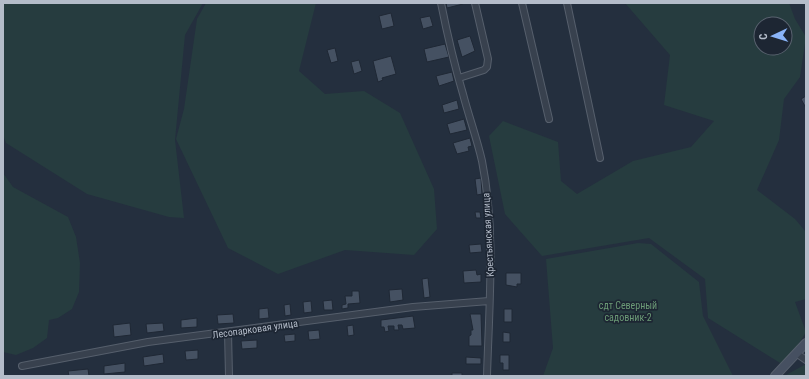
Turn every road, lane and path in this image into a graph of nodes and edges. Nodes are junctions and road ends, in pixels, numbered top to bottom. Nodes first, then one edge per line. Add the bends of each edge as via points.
1 (441, 3) edge
2 (475, 3) edge
3 (522, 3) edge
4 (567, 3) edge
5 (459, 78) junction
6 (550, 119) dead end
7 (600, 158) dead end
8 (489, 301) junction
9 (228, 332) junction
10 (806, 343) edge
11 (796, 353) junction
12 (806, 360) edge
13 (22, 366) dead end
14 (229, 376) edge
15 (487, 376) edge
16 (775, 376) edge

1 - 5 street, Крестьянская улица
2 - 5 street via 488,59 487,67
3 - 6 street
4 - 7 street
5 - 8 street, Крестьянская улица via 482,161 487,194 490,226
8 - 9 street, Лесопарковая улица via 414,307
8 - 15 street, Крестьянская улица
9 - 13 street, Лесопарковая улица via 148,342
9 - 14 street
10 - 11 main road
11 - 12 street
11 - 16 main road

